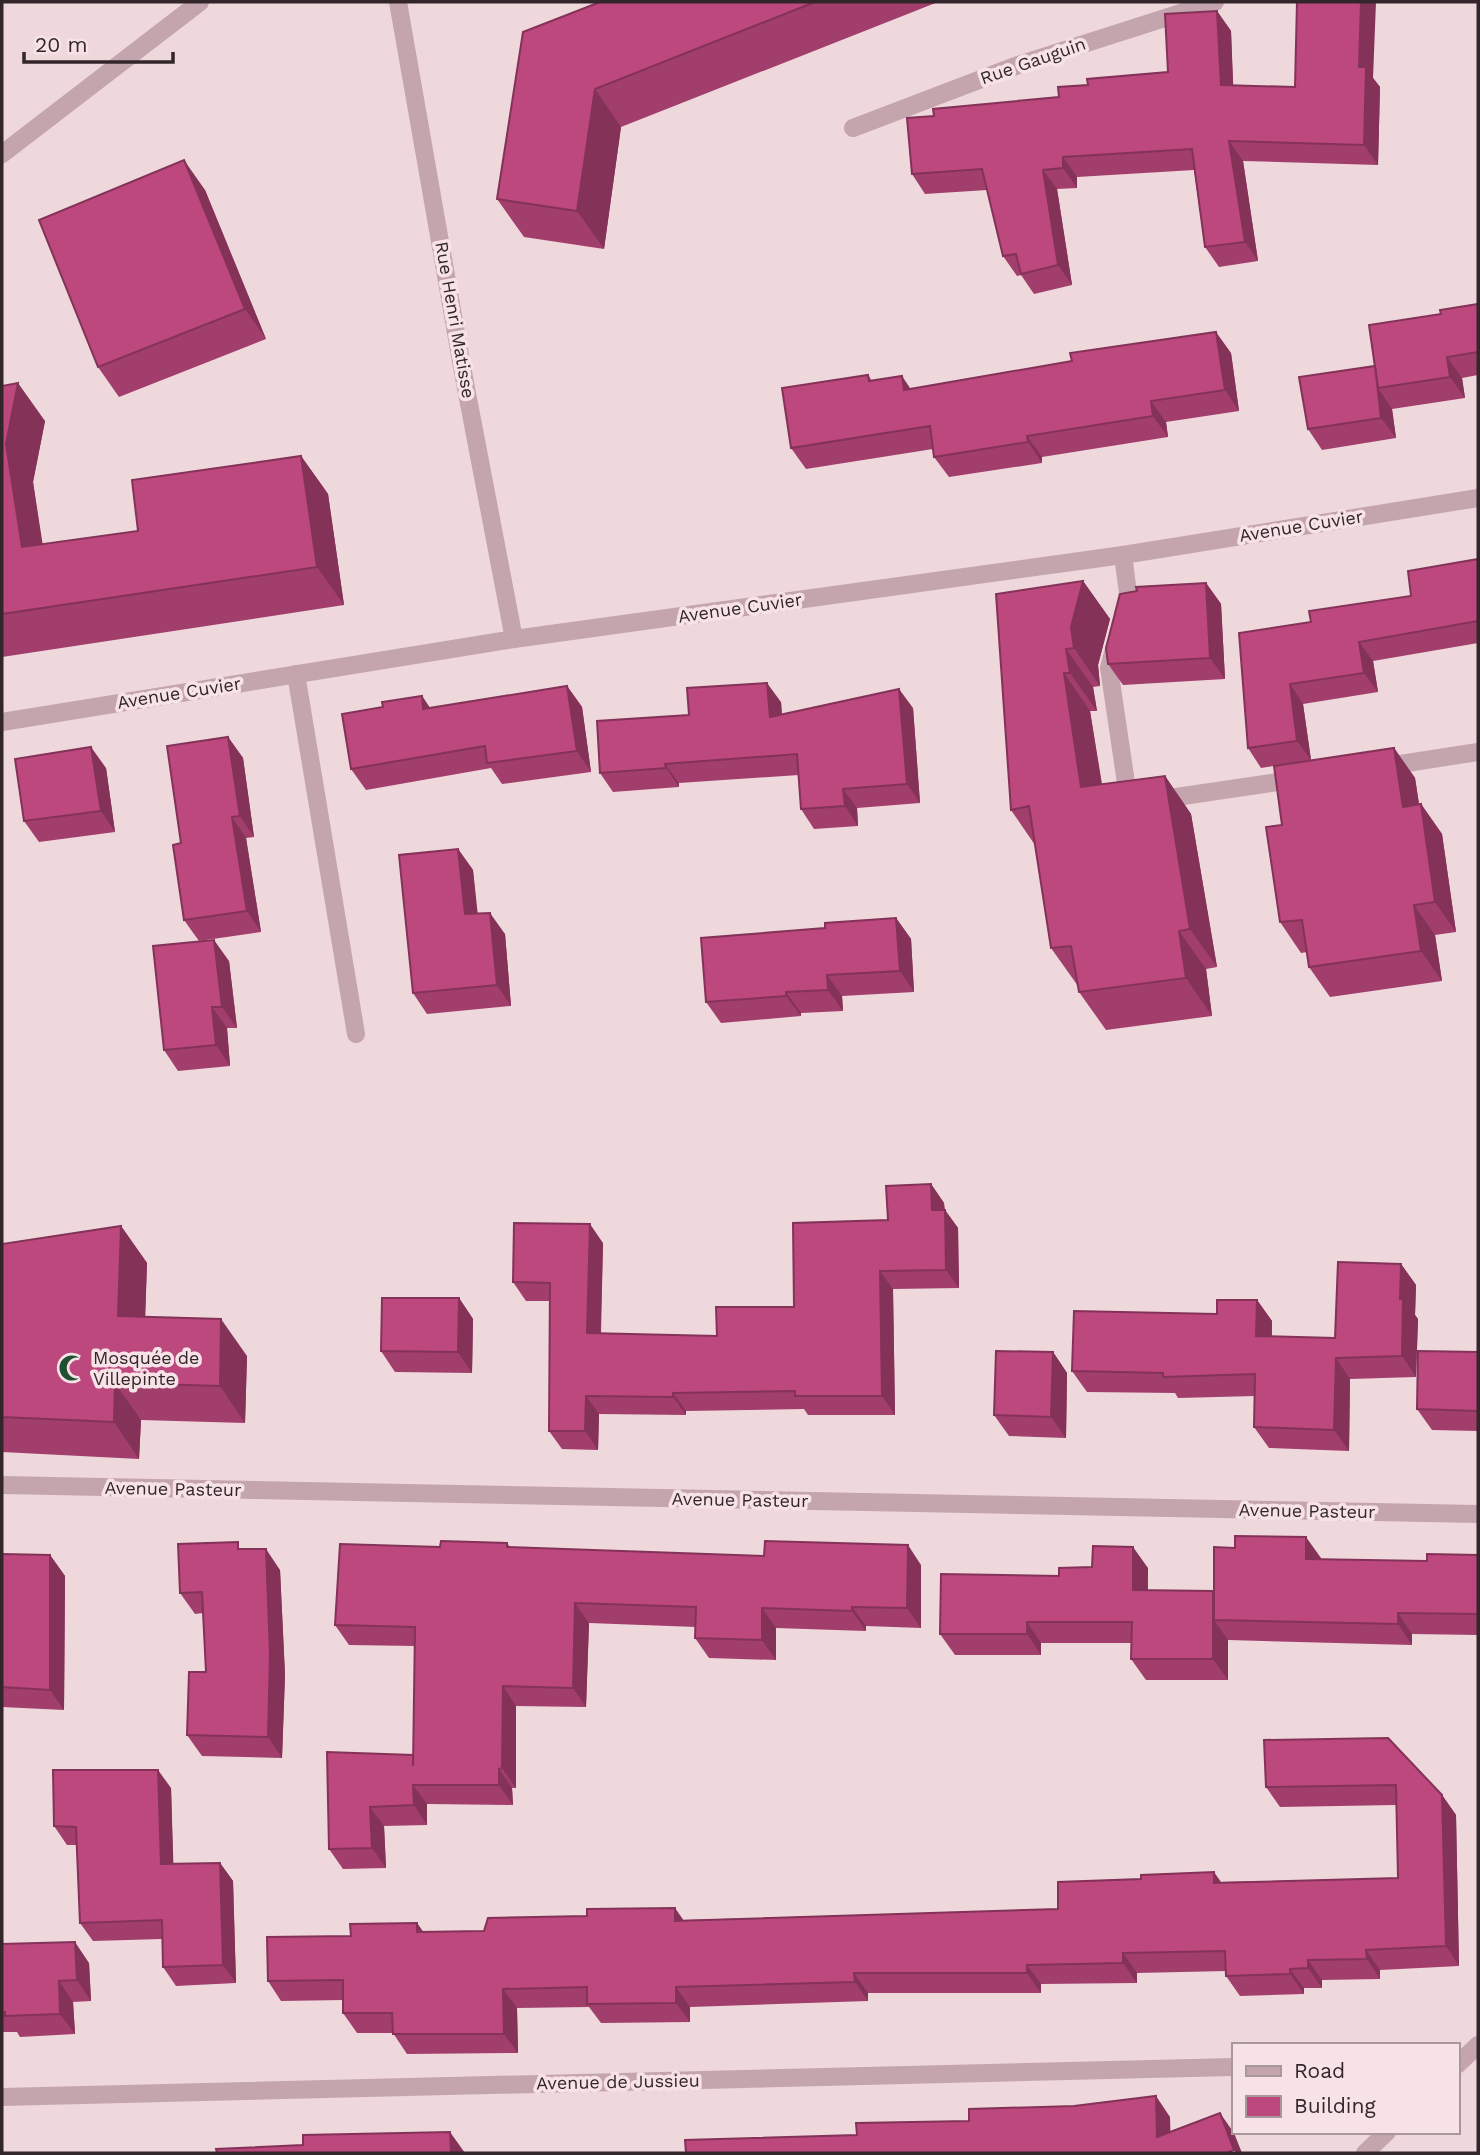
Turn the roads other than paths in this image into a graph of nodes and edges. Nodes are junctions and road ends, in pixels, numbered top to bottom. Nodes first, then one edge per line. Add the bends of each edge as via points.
1 (201, 2) edge
2 (398, 2) edge
3 (1215, 2) edge
4 (853, 128) dead end
5 (2, 154) edge
6 (1478, 498) edge
7 (1123, 555) junction
8 (514, 639) junction
9 (296, 674) junction
10 (2, 722) edge
11 (1478, 752) edge
12 (1357, 770) edge
13 (1317, 776) edge
14 (356, 1034) dead end
15 (2, 1485) edge
16 (1478, 1514) edge
17 (1478, 2045) edge
18 (1463, 2062) edge
19 (1232, 2067) edge
20 (2, 2097) edge
21 (1385, 2134) edge
22 (1365, 2153) edge

1 - 5 street
2 - 8 street, Rue Henri Matisse
3 - 4 street, Rue Gauguin via 1018,65
6 - 7 street, Avenue Cuvier
7 - 8 street, Avenue Cuvier
7 - 13 street via 1128,593 1109,668 1129,804
8 - 9 street, Avenue Cuvier
9 - 10 street, Avenue Cuvier
9 - 14 street
11 - 12 street
15 - 16 street, Avenue Pasteur
17 - 18 street
19 - 20 street, Avenue de Jussieu
21 - 22 street

